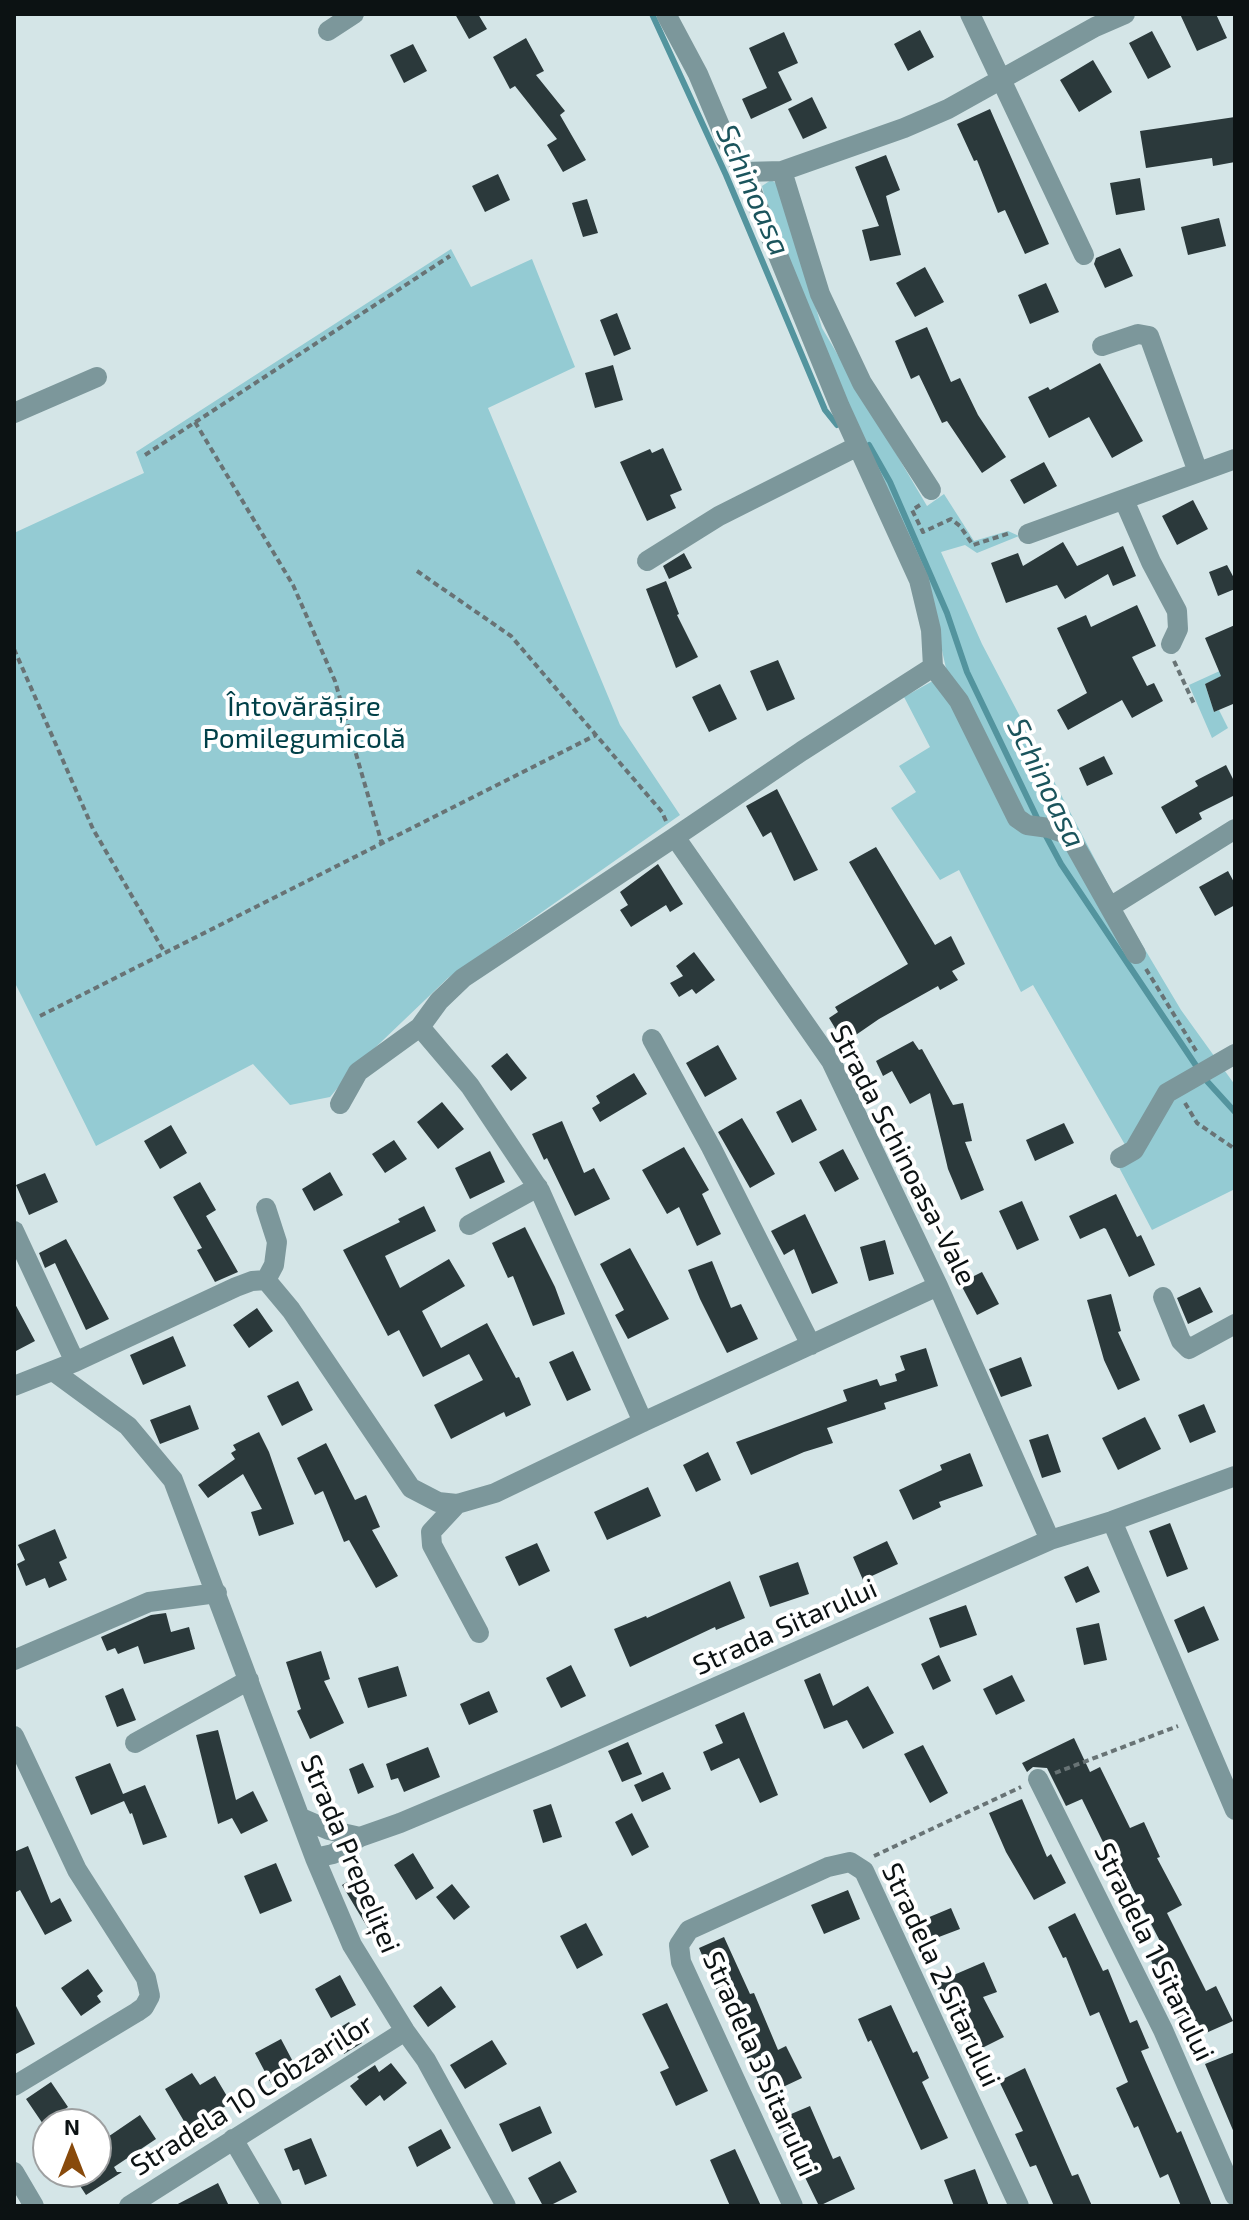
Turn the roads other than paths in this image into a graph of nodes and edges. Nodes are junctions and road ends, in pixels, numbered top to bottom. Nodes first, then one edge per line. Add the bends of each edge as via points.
1 (354, 14) edge
2 (666, 14) edge
3 (970, 14) edge
4 (1125, 14) edge
5 (328, 31) dead end
6 (1000, 79) junction
7 (782, 171) junction
8 (744, 172) junction
9 (1084, 255) dead end
10 (1102, 346) dead end
11 (97, 377) dead end
12 (14, 413) edge
13 (858, 446) junction
14 (1235, 459) edge
15 (1198, 472) junction
16 (931, 490) road end
17 (1124, 500) junction
18 (1028, 534) road end
19 (647, 561) dead end
20 (1171, 644) road end
21 (933, 667) junction
22 (1235, 829) edge
23 (675, 837) junction
24 (1110, 907) junction
25 (1136, 954) road end
26 (420, 1027) junction
27 (652, 1039) dead end
28 (1235, 1054) edge
29 (340, 1104) dead end
30 (1120, 1158) dead end
31 (538, 1187) junction
32 (266, 1208) dead end
33 (469, 1225) dead end
34 (14, 1231) edge
35 (266, 1280) junction
36 (938, 1286) junction
37 (1163, 1297) dead end
38 (1235, 1324) edge
39 (811, 1345) junction
40 (75, 1362) junction
41 (53, 1371) junction
42 (14, 1386) edge
43 (643, 1422) junction
44 (1235, 1476) edge
45 (457, 1504) junction
46 (1112, 1521) junction
47 (1050, 1540) junction
48 (217, 1593) junction
49 (479, 1633) dead end
50 (14, 1660) edge
51 (249, 1680) junction
52 (14, 1736) edge
53 (135, 1743) dead end
54 (1038, 1779) road end
55 (1235, 1810) edge
56 (301, 1818) junction
57 (360, 1837) junction
58 (315, 1858) junction
59 (679, 1945) joint
60 (405, 2031) junction
61 (14, 2086) edge
62 (233, 2139) junction
63 (14, 2172) edge
64 (1235, 2196) edge
65 (34, 2206) edge
66 (129, 2206) edge
67 (272, 2206) edge
68 (506, 2206) edge
69 (793, 2206) edge
70 (1019, 2206) edge

1 - 5 street
2 - 8 street
3 - 6 street
4 - 6 street
6 - 7 street via 904,128
6 - 9 street
7 - 8 street
7 - 16 street via 820,294 856,372
8 - 13 street
10 - 15 street via 1138,334 1149,336
11 - 12 street
13 - 19 street via 719,516
13 - 21 street via 919,580
14 - 15 street
15 - 17 street
17 - 18 street
17 - 20 street via 1177,611 1178,629
21 - 23 street
21 - 24 street via 959,701 1017,818 1069,835
22 - 24 street
23 - 26 street via 463,978
23 - 36 street, Strada Schinoasa-Vale via 831,1061
24 - 25 street
26 - 29 street via 358,1072
26 - 31 street via 470,1086
27 - 39 street
28 - 30 street via 1167,1093 1134,1150
31 - 33 street
31 - 43 street
32 - 35 street via 277,1242
34 - 40 street
35 - 40 street via 236,1287
35 - 45 street via 411,1488 438,1502
36 - 39 street
36 - 47 street, Strada Schinoasa-Vale
37 - 38 street via 1189,1349
39 - 43 street
40 - 41 street
41 - 42 street
41 - 48 street, Strada Prepeliței via 128,1426 173,1480
43 - 45 street via 495,1493
44 - 46 street, Strada Sitarului
45 - 49 street via 431,1532 432,1545
46 - 47 street, Strada Sitarului
46 - 55 street
47 - 57 street, Strada Sitarului via 555,1758
48 - 50 street via 149,1602
48 - 51 street, Strada Prepeliței
51 - 53 street
51 - 56 street, Strada Prepeliței
52 - 61 street via 77,1870 146,1978 150,1996 137,2012
54 - 64 street, Stradela 1 Sitarului via 1163,2030
56 - 57 street
56 - 58 street, Strada Prepeliței
57 - 58 street, Strada Sitarului
58 - 60 street, Strada Prepeliței via 352,1945
59 - 69 street, Stradela 3 Sitarului via 681,1962
59 - 70 street, Stradela 2 Sitarului via 689,1930 814,1873 839,1863 857,1864
60 - 62 street, Stradela 10 Cobzarilor
60 - 68 street, Strada Prepeliței
62 - 66 street, Stradela 10 Cobzarilor
62 - 67 street
63 - 65 street

